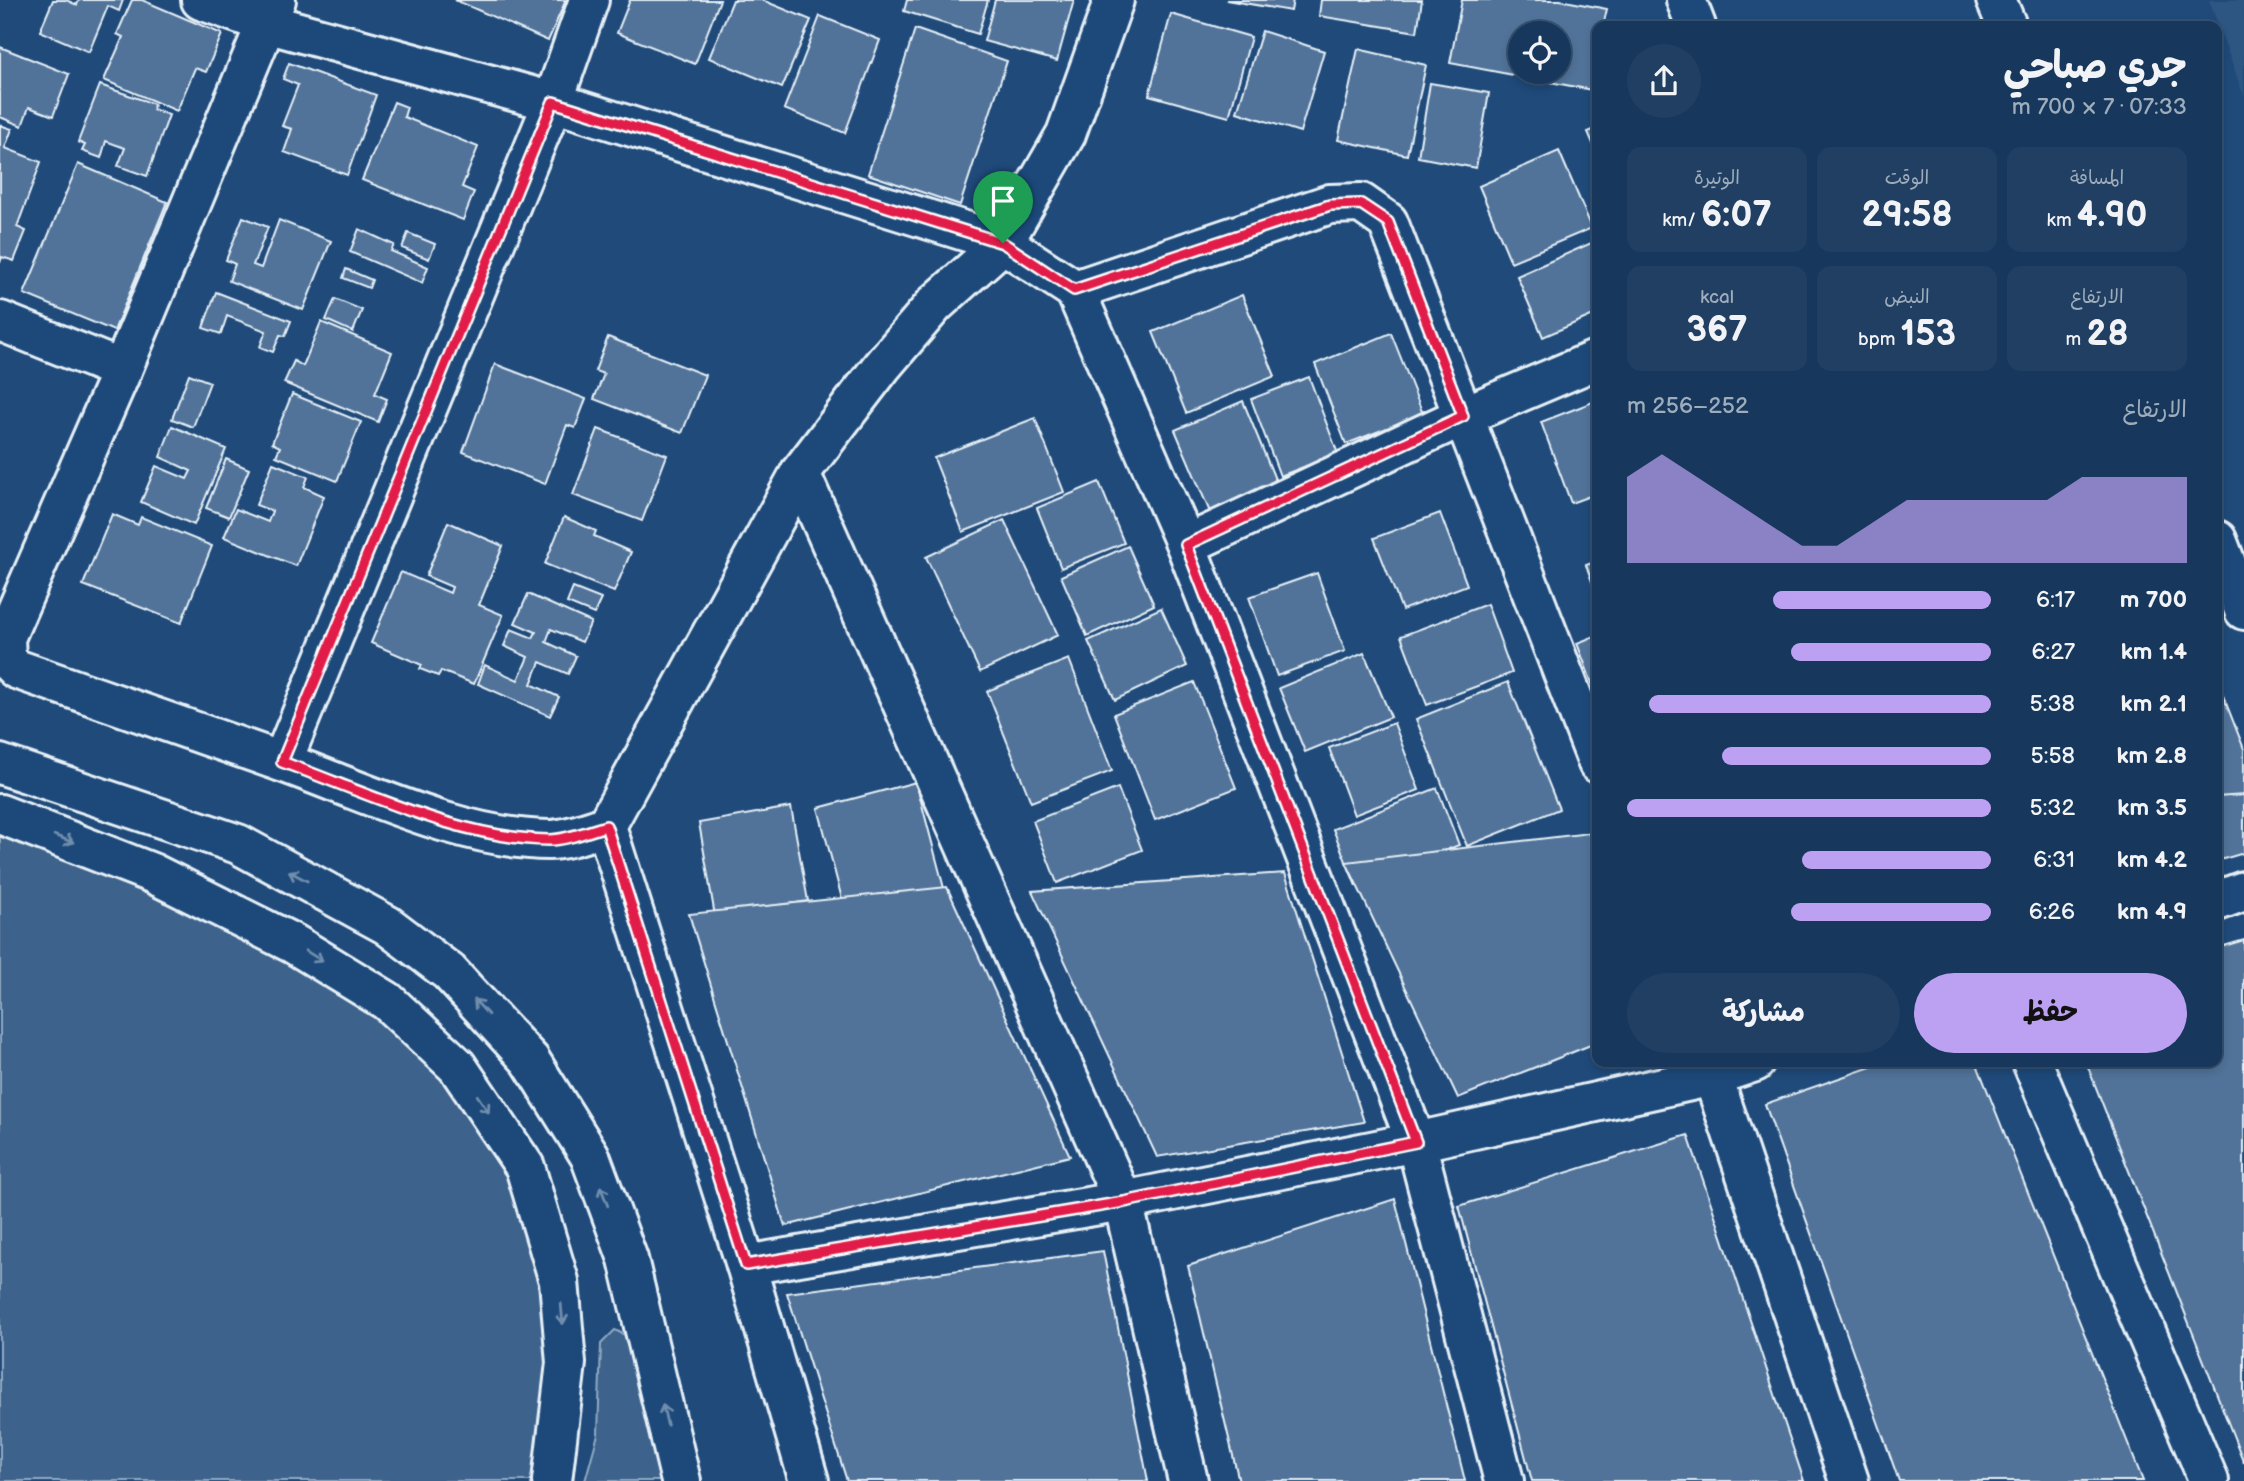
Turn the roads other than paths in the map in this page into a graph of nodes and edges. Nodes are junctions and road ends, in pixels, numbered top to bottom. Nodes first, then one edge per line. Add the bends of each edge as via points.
1 (201, 0) edge
2 (589, 0) edge
3 (1114, 0) edge
4 (1686, 0) edge
5 (1996, 0) edge
6 (271, 11) edge
7 (1694, 21) edge
8 (2005, 21) edge
9 (553, 102) junction
10 (1003, 243) junction
11 (1074, 290) junction
12 (0, 321) edge
13 (1592, 362) edge
14 (122, 370) junction
15 (1463, 416) junction
16 (800, 473) junction
17 (1186, 545) junction
18 (2222, 556) edge
19 (2244, 610) edge
20 (1592, 748) edge
21 (282, 762) junction
22 (0, 764) edge
23 (0, 814) edge
24 (606, 826) junction
25 (2244, 891) edge
26 (2222, 899) edge
27 (2034, 1067) edge
28 (1710, 1069) edge
29 (1416, 1142) junction
30 (1124, 1202) junction
31 (746, 1265) junction
32 (552, 1481) edge
33 (681, 1481) edge
34 (809, 1481) edge
35 (1188, 1481) edge
36 (1503, 1481) edge
37 (1849, 1481) edge
38 (2209, 1481) edge

1 - 6 main road
2 - 9 main road
3 - 10 main road via 1066,134
4 - 7 main road
5 - 8 main road
6 - 9 main road
6 - 14 main road
9 - 10 main road
9 - 21 main road
10 - 11 main road
10 - 16 main road via 935,304
11 - 15 main road via 1330,205 1361,204 1388,222
11 - 17 main road
12 - 14 main road
13 - 15 main road
14 - 21 main road via 5,638 6,659 16,669
15 - 17 main road
15 - 20 main road
16 - 24 main road
16 - 30 main road
17 - 29 main road
18 - 19 main road
21 - 24 main road via 500,836 552,840
33 -> 22 main road via 628,1259 590,1156 530,1060 449,972 387,925 239,844
23 -> 32 main road via 152,873 293,944 387,1001 457,1066 525,1167 559,1281 566,1363
24 - 31 main road
25 - 26 main road
27 - 38 main road
28 - 29 main road
28 - 37 main road
29 - 30 main road
29 - 36 main road
30 - 31 main road
30 - 35 main road
31 - 34 main road

